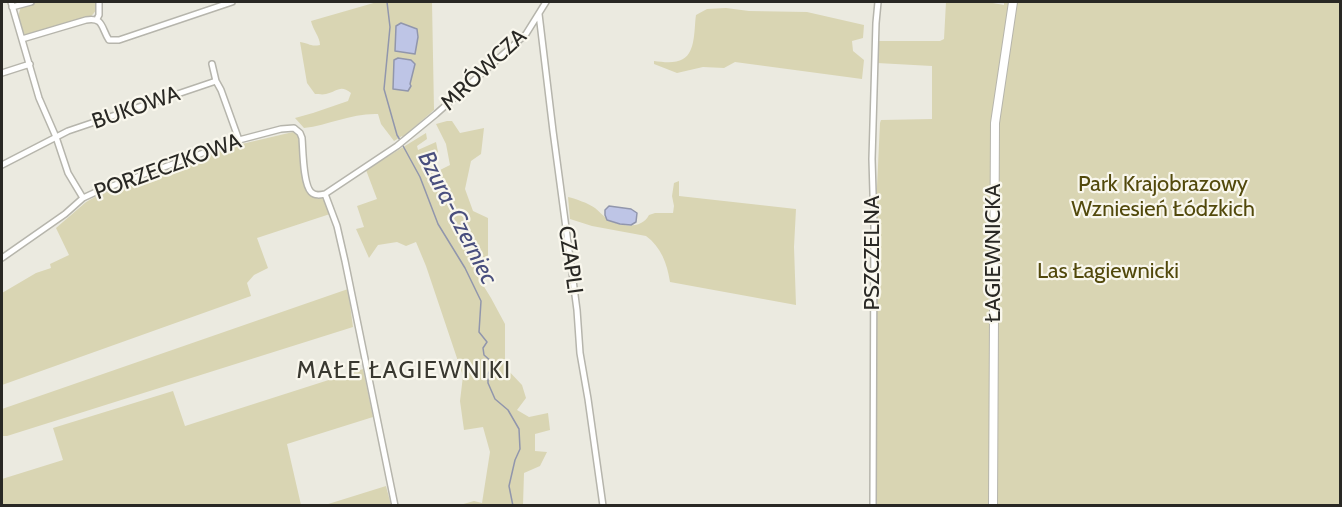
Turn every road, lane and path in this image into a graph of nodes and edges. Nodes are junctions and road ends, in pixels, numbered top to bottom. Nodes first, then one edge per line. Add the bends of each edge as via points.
1 (31, 2) edge
2 (99, 2) edge
3 (232, 2) edge
4 (546, 2) edge
5 (878, 2) edge
6 (1013, 2) edge
7 (11, 4) edge
8 (539, 14) junction
9 (97, 19) junction
10 (22, 39) junction
11 (30, 64) junction
12 (212, 64) dead end
13 (2, 73) edge
14 (216, 81) junction
15 (56, 137) junction
16 (239, 140) junction
17 (2, 165) edge
18 (325, 194) junction
19 (83, 198) junction
20 (2, 258) edge
21 (395, 506) edge
22 (603, 506) edge
23 (873, 506) edge
24 (993, 506) edge

1 - 7 street
2 - 9 street
3 - 9 street via 112,41
4 - 8 street, MRÓWCZA
5 - 23 street, PSZCZELNA via 872,159
6 - 24 street, ŁAGIEWNICKA via 995,123
7 - 10 street
8 - 18 street, MRÓWCZA via 527,34 436,114 397,146
8 - 22 street, CZAPLI via 580,353
9 - 10 street
10 - 11 street
11 - 13 street
11 - 15 street
12 - 14 street
14 - 15 street, BUKOWA
14 - 16 street
15 - 17 street, BUKOWA
15 - 19 street via 68,173
16 - 18 street, PORZECZKOWA via 294,128 302,138 307,184 311,192
16 - 19 street, PORZECZKOWA
18 - 21 street via 343,252
19 - 20 street, PORZECZKOWA

